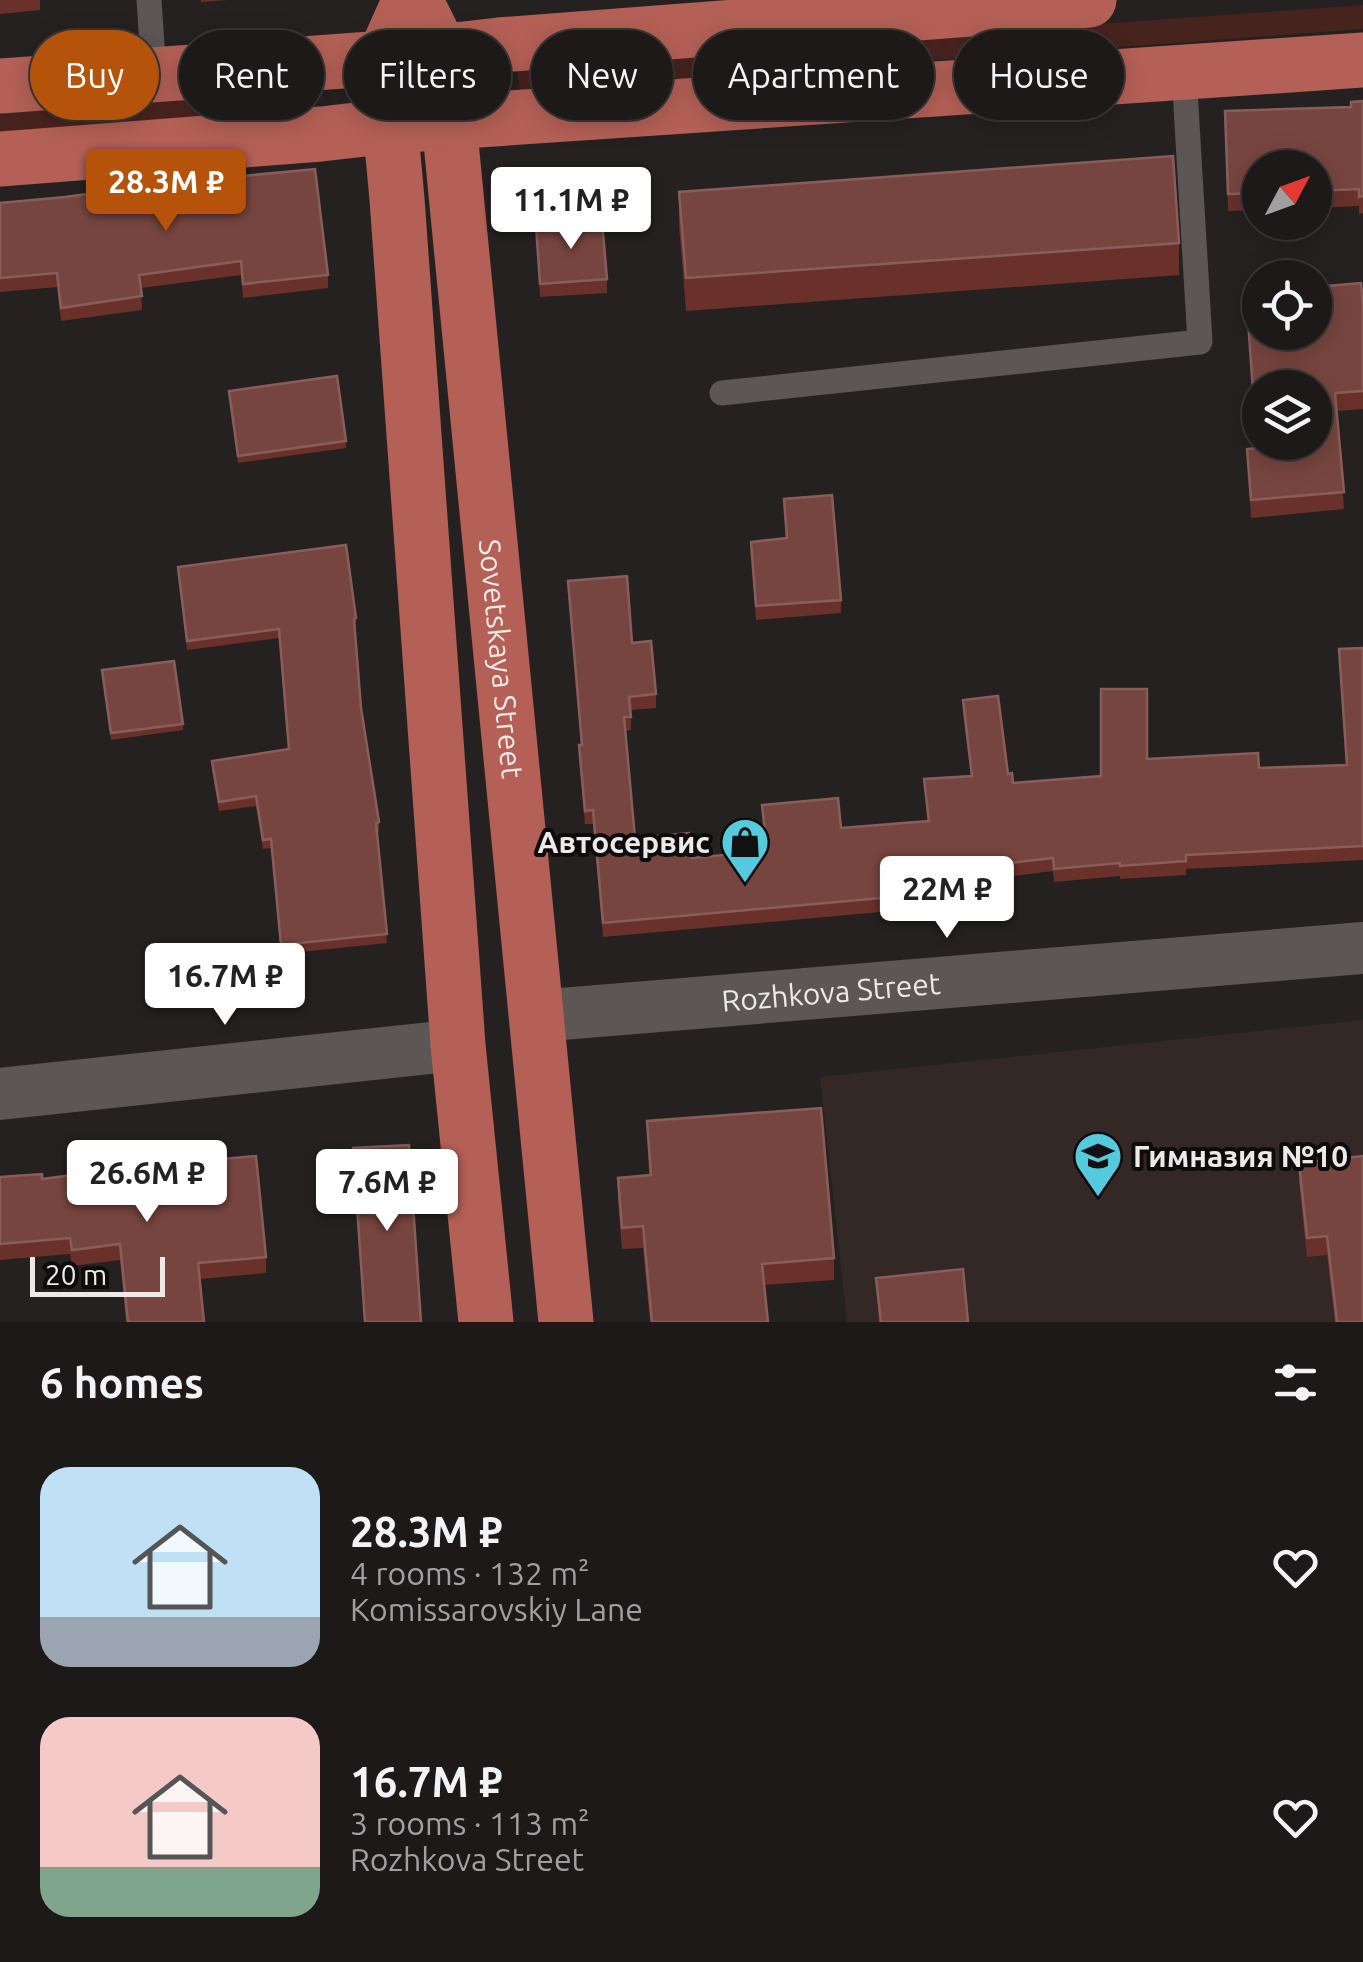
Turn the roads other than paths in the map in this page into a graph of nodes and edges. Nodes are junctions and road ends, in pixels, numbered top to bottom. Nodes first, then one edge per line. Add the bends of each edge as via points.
1 (149, 0) edge
2 (413, 0) edge
3 (1089, 0) edge
4 (151, 30) edge
5 (398, 30) edge
6 (429, 30) edge
7 (511, 43) edge
8 (1363, 60) edge
9 (344, 61) edge
10 (1184, 73) junction
11 (159, 74) edge
12 (30, 84) edge
13 (0, 86) edge
14 (390, 120) edge
15 (449, 122) junction
16 (391, 126) junction
17 (0, 159) edge
18 (722, 393) dead end
19 (1363, 948) edge
20 (537, 1016) junction
21 (458, 1045) junction
22 (0, 1094) edge
23 (486, 1322) edge
24 (566, 1322) edge

1 - 4 lane
2 - 5 main road, Sovetskaya Street
2 - 6 main road, Sovetskaya Street
3 - 7 main road
8 - 10 main road
9 - 11 main road
10 - 15 main road
10 - 18 lane via 1200,342
12 - 13 main road
14 - 16 main road
15 - 16 main road
15 - 20 main road, Sovetskaya Street
16 - 17 main road
16 - 21 main road
19 - 20 street, Rozhkova Street
20 - 24 main road, Sovetskaya Street
21 - 22 street
21 - 23 main road

